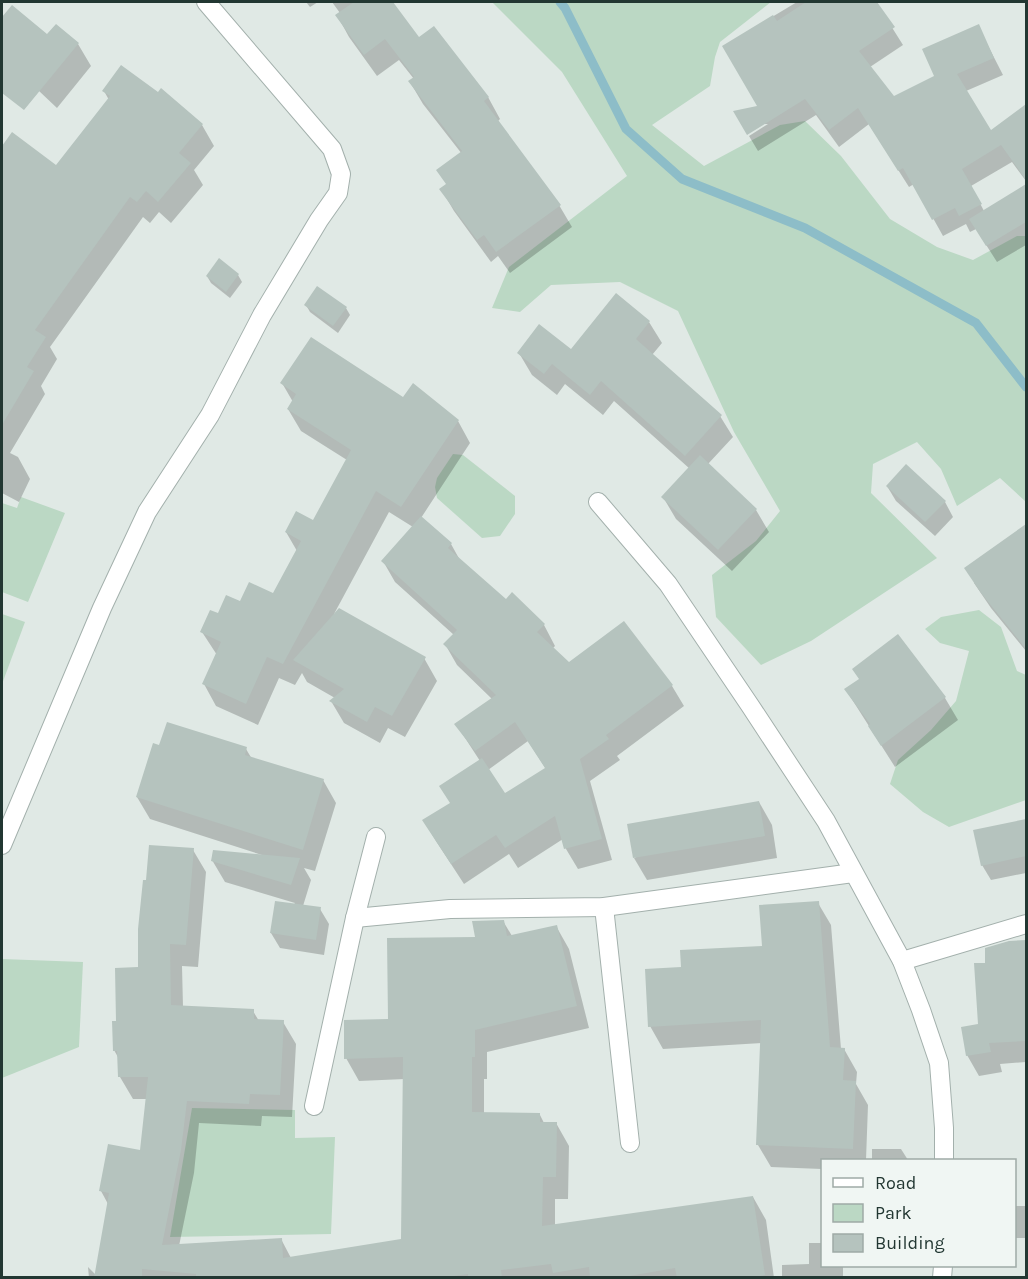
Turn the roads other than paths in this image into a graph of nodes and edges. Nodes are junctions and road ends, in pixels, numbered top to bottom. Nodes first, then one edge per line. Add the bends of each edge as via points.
1 (206, 2) edge
2 (598, 502) dead end
3 (376, 837) dead end
4 (2, 845) edge
5 (853, 873) junction
6 (604, 907) junction
7 (355, 918) junction
8 (1026, 924) edge
9 (902, 961) junction
10 (314, 1106) dead end
11 (630, 1143) dead end
12 (944, 1159) edge

1 - 4 street via 332,149 341,174 338,193 262,315 210,415 147,512
2 - 5 street via 668,584 826,821
3 - 7 street
5 - 6 street
5 - 9 street
6 - 7 street via 450,909
6 - 11 street
7 - 10 street
8 - 9 street
9 - 12 street via 939,1063

